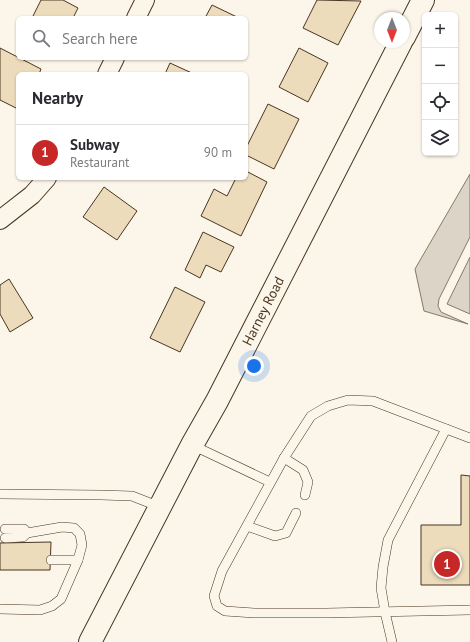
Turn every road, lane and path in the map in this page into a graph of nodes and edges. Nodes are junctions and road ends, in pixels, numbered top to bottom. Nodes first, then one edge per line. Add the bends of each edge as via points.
1 (145, 0) edge
2 (423, 0) edge
3 (137, 16) edge
4 (410, 25) edge
5 (398, 48) edge
6 (114, 60) edge
7 (108, 72) edge
8 (45, 180) edge
9 (0, 220) edge
10 (446, 429) junction
11 (470, 438) edge
12 (192, 444) junction
13 (284, 458) junction
14 (270, 482) junction
15 (0, 494) edge
16 (305, 495) dead end
17 (160, 507) junction
18 (296, 513) dead end
19 (247, 526) junction
20 (5, 533) dead end
21 (51, 560) dead end
22 (78, 560) junction
23 (0, 609) edge
24 (470, 610) edge
25 (384, 612) junction
26 (90, 642) edge
27 (392, 642) edge

1 - 3 street
2 - 4 street
5 - 12 street, Harney Road
6 - 7 street
8 - 9 street via 32,195
10 - 11 lane
10 - 13 lane via 373,401 348,400 328,406 311,416
10 - 25 lane via 388,540 381,588
12 - 14 lane
12 - 17 street, Harney Road
13 - 14 lane
13 - 16 lane via 303,470 308,482
14 - 19 lane
15 - 17 lane via 132,496
17 - 26 street, Harney Road
18 - 19 lane via 286,533 275,536
19 - 25 lane via 222,571 214,596 217,606 225,611 254,613
20 - 22 lane via 24,529 27,533 62,527 74,528 80,534 82,546
21 - 22 lane
22 - 23 lane via 61,599 52,606 40,610
24 - 25 lane
25 - 27 lane

